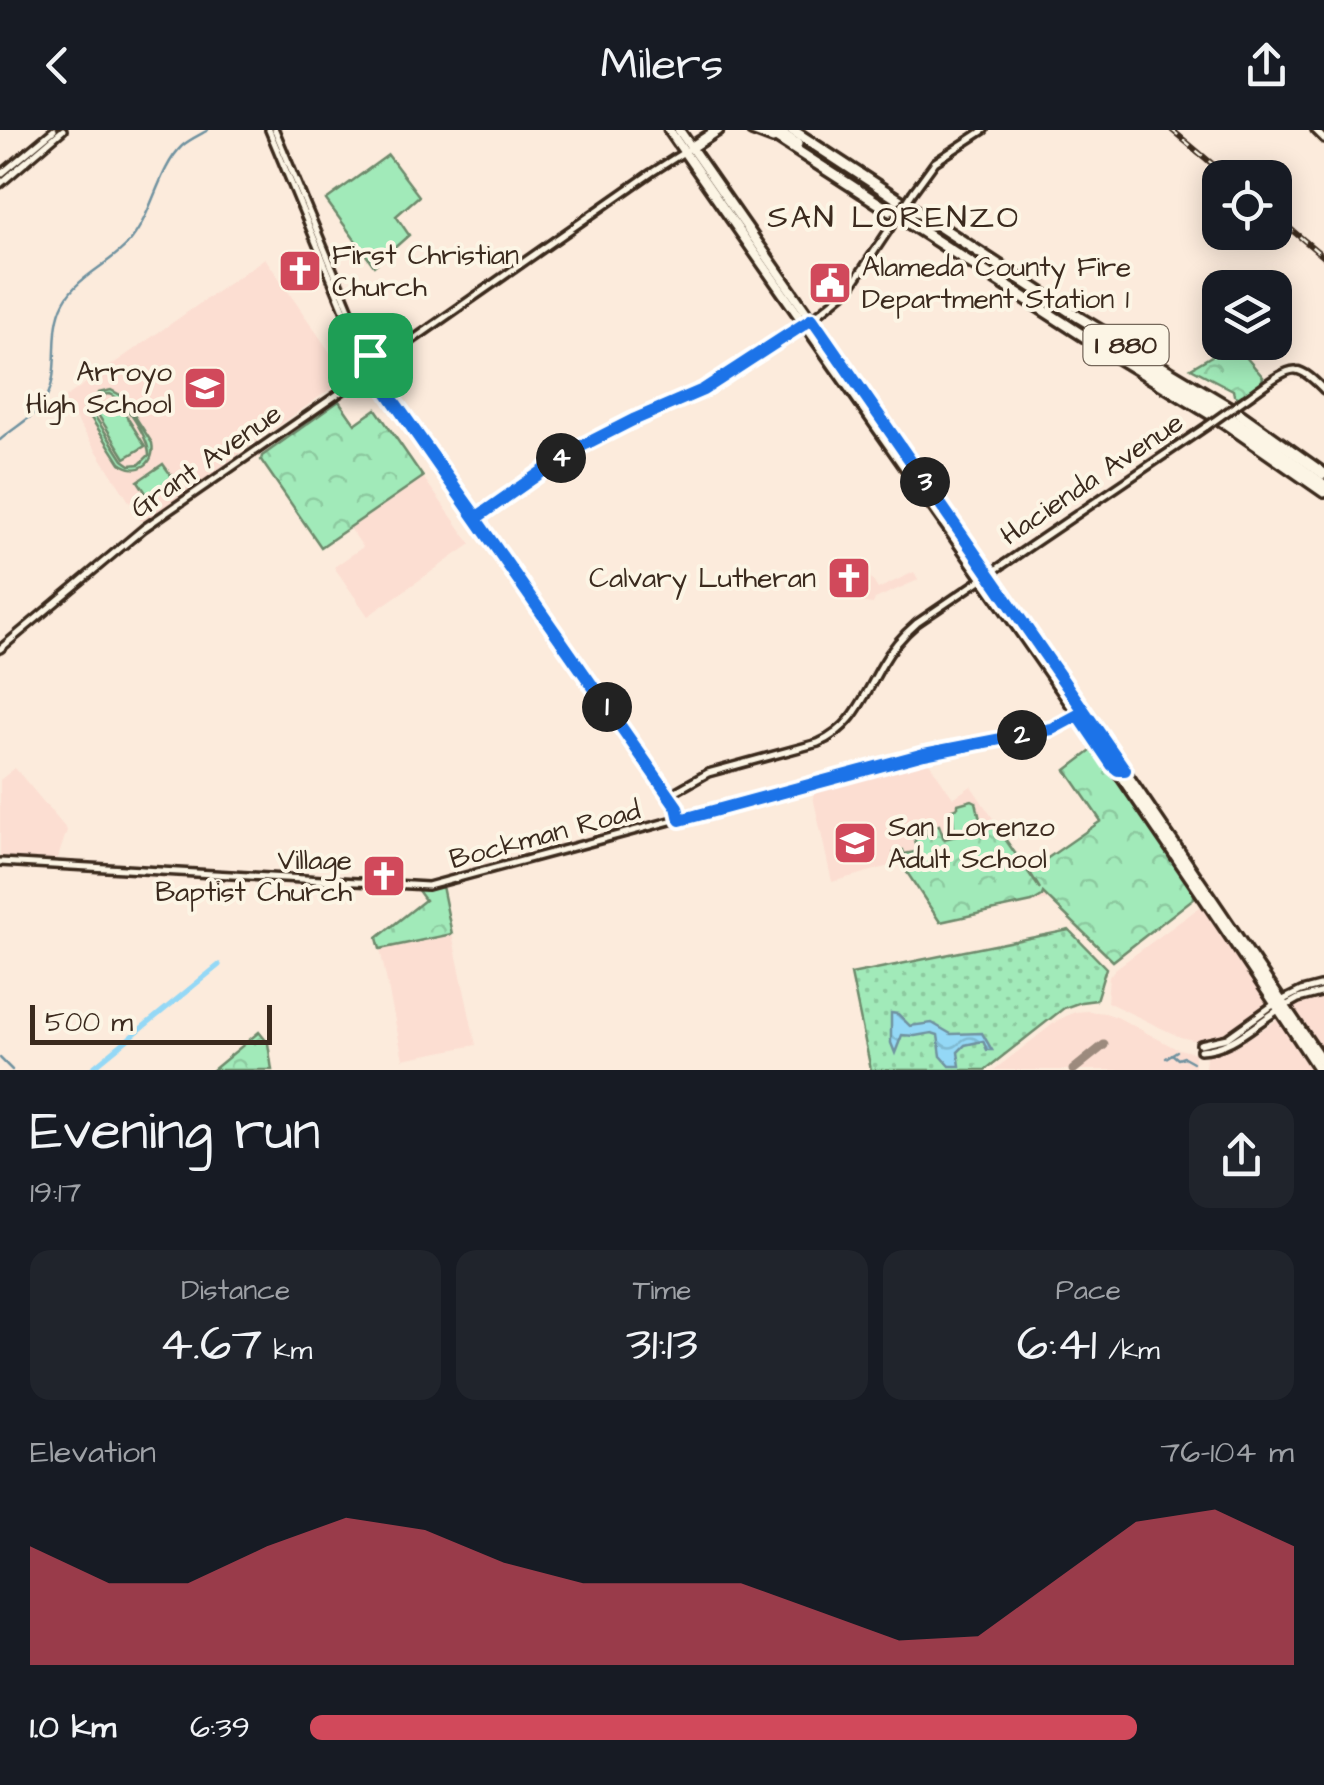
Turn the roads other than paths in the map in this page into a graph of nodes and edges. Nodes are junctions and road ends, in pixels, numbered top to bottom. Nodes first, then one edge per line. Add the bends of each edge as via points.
1 (54, 130) edge
2 (62, 130) edge
3 (272, 130) edge
4 (668, 130) edge
5 (679, 130) edge
6 (718, 130) edge
7 (752, 130) edge
8 (765, 130) edge
9 (792, 130) edge
10 (984, 130) edge
11 (1315, 130) edge
12 (778, 135) edge
13 (1324, 139) edge
14 (688, 150) junction
15 (0, 175) edge
16 (0, 184) edge
17 (808, 319) junction
18 (367, 356) junction
19 (388, 357) junction
20 (373, 370) junction
21 (357, 381) junction
22 (1175, 384) junction
23 (1324, 390) edge
24 (1183, 397) junction
25 (1324, 474) edge
26 (1324, 484) edge
27 (1324, 492) edge
28 (476, 518) junction
29 (943, 521) junction
30 (956, 528) junction
31 (985, 575) junction
32 (1028, 638) junction
33 (0, 650) edge
34 (1081, 713) junction
35 (1112, 765) junction
36 (1125, 770) junction
37 (669, 795) junction
38 (680, 820) junction
39 (0, 862) edge
40 (1324, 988) edge
41 (1281, 1005) junction
42 (1200, 1047) dead end
43 (1322, 1067) edge

1 - 15 street
2 - 16 street
3 - 18 street
4 - 14 main road
5 - 14 main road
6 - 14 highway
7 - 12 highway
8 - 12 highway, I 880
9 - 25 highway, I 880
10 - 17 street, bridge via 934,162 850,288
11 - 13 street
12 - 22 highway, I 880
12 - 24 highway, I 880
14 - 17 main road
14 - 19 street, Grant Avenue
17 - 28 street via 703,390 570,452
17 - 29 main road
17 - 30 main road
18 - 19 street
18 - 20 street
18 - 21 street
19 - 20 street, Grant Avenue
20 - 21 street, Grant Avenue
20 - 28 street
21 - 33 street, Grant Avenue via 143,528
22 - 24 highway
22 - 26 highway, I 880
23 - 31 street, Hacienda Avenue, bridge via 1291,370
24 - 27 highway, I 880
28 - 37 street
29 - 30 main road
29 - 31 main road
30 - 31 main road
31 - 32 main road
31 - 32 main road
31 - 37 street, Hacienda Avenue via 901,638 835,734 708,773
32 - 34 main road
32 - 34 main road
34 - 35 main road
34 - 36 main road
34 - 38 street, Bockman Road via 1052,729 924,754
35 - 36 main road
35 - 41 main road
36 - 41 main road
37 - 38 street
38 - 39 street, Bockman Road via 428,886
40 - 41 street
41 - 42 street
41 - 43 main road

